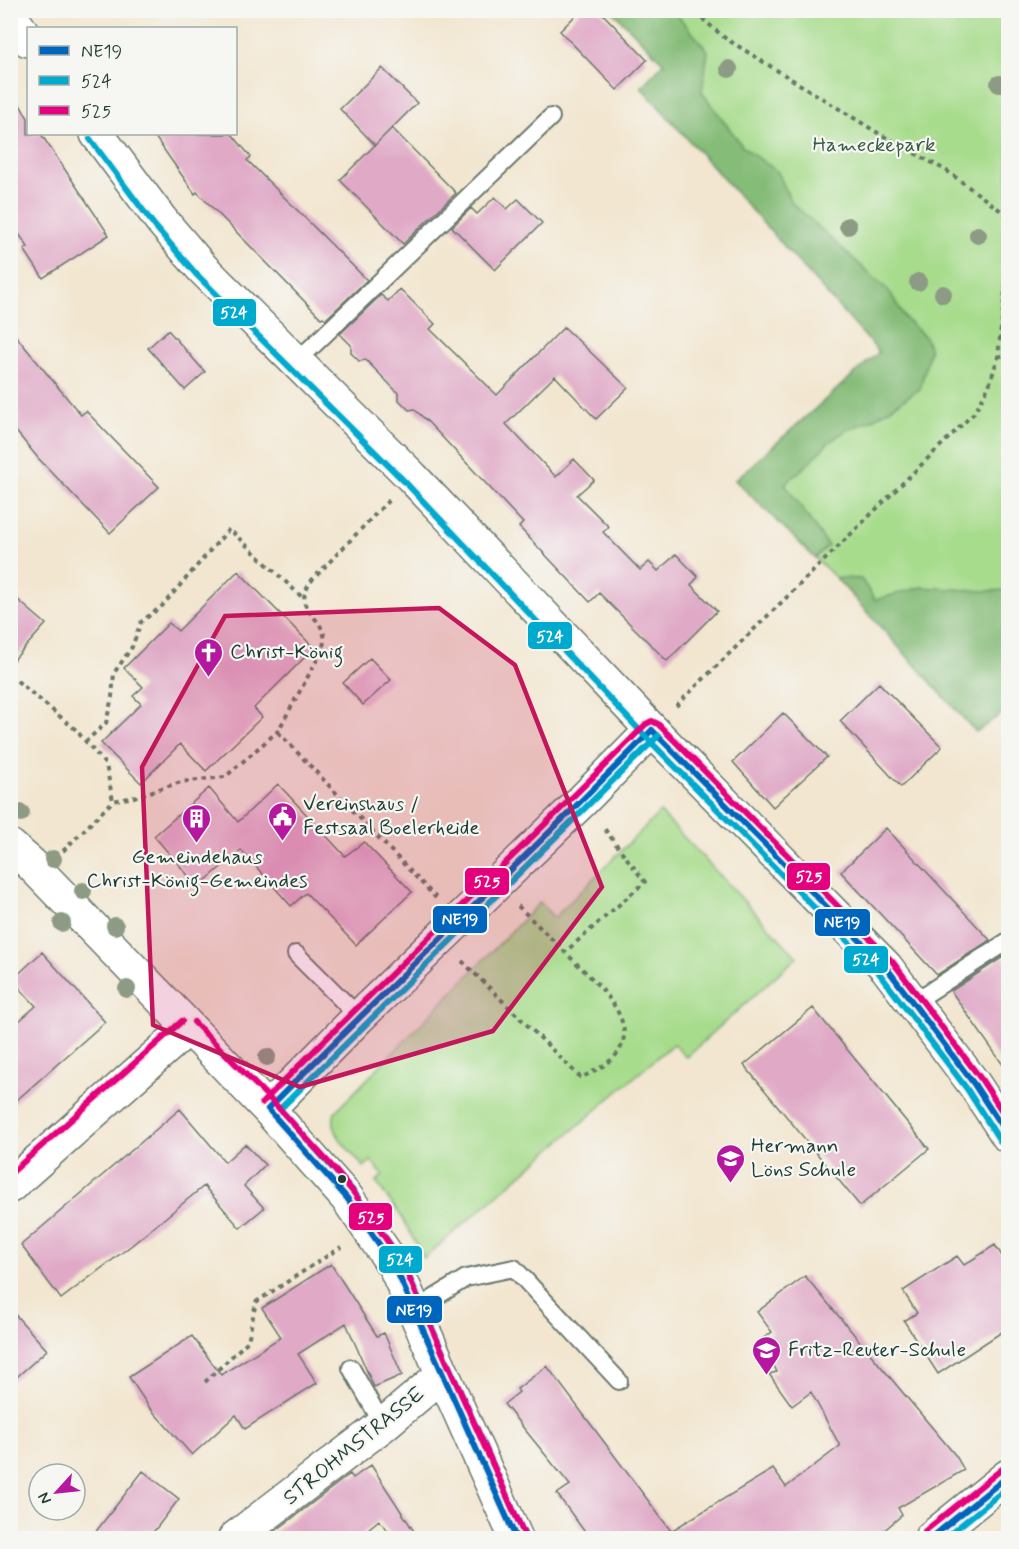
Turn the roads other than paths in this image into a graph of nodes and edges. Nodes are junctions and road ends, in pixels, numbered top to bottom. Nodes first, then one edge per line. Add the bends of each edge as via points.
1 (10, 16) edge
2 (27, 39) edge
3 (551, 117) dead end
4 (98, 135) edge
5 (295, 363) junction
6 (652, 730) junction
7 (10, 846) edge
8 (1008, 941) edge
9 (296, 954) dead end
10 (914, 1002) junction
11 (359, 1017) junction
12 (188, 1028) junction
13 (268, 1109) junction
14 (1008, 1136) edge
15 (10, 1186) edge
16 (415, 1310) junction
17 (351, 1368) dead end
18 (443, 1374) junction
19 (619, 1381) dead end
20 (383, 1425) junction
21 (1008, 1476) edge
22 (234, 1539) edge
23 (516, 1539) edge
24 (931, 1539) edge

1 - 2 street
3 - 5 lane
4 - 5 street via 202,268
5 - 6 street via 412,477
6 - 10 street via 886,967
6 - 11 street
7 - 12 street
8 - 10 lane
9 - 11 lane
10 - 14 street
11 - 13 street
12 - 13 street
12 - 15 street
13 - 16 street via 347,1198 395,1268
16 - 18 street
16 - 19 lane via 466,1278 514,1268
17 - 20 lane
18 - 20 street, STROHMSTRASSE
18 - 23 street
20 - 22 street, STROHMSTRASSE
21 - 24 street

